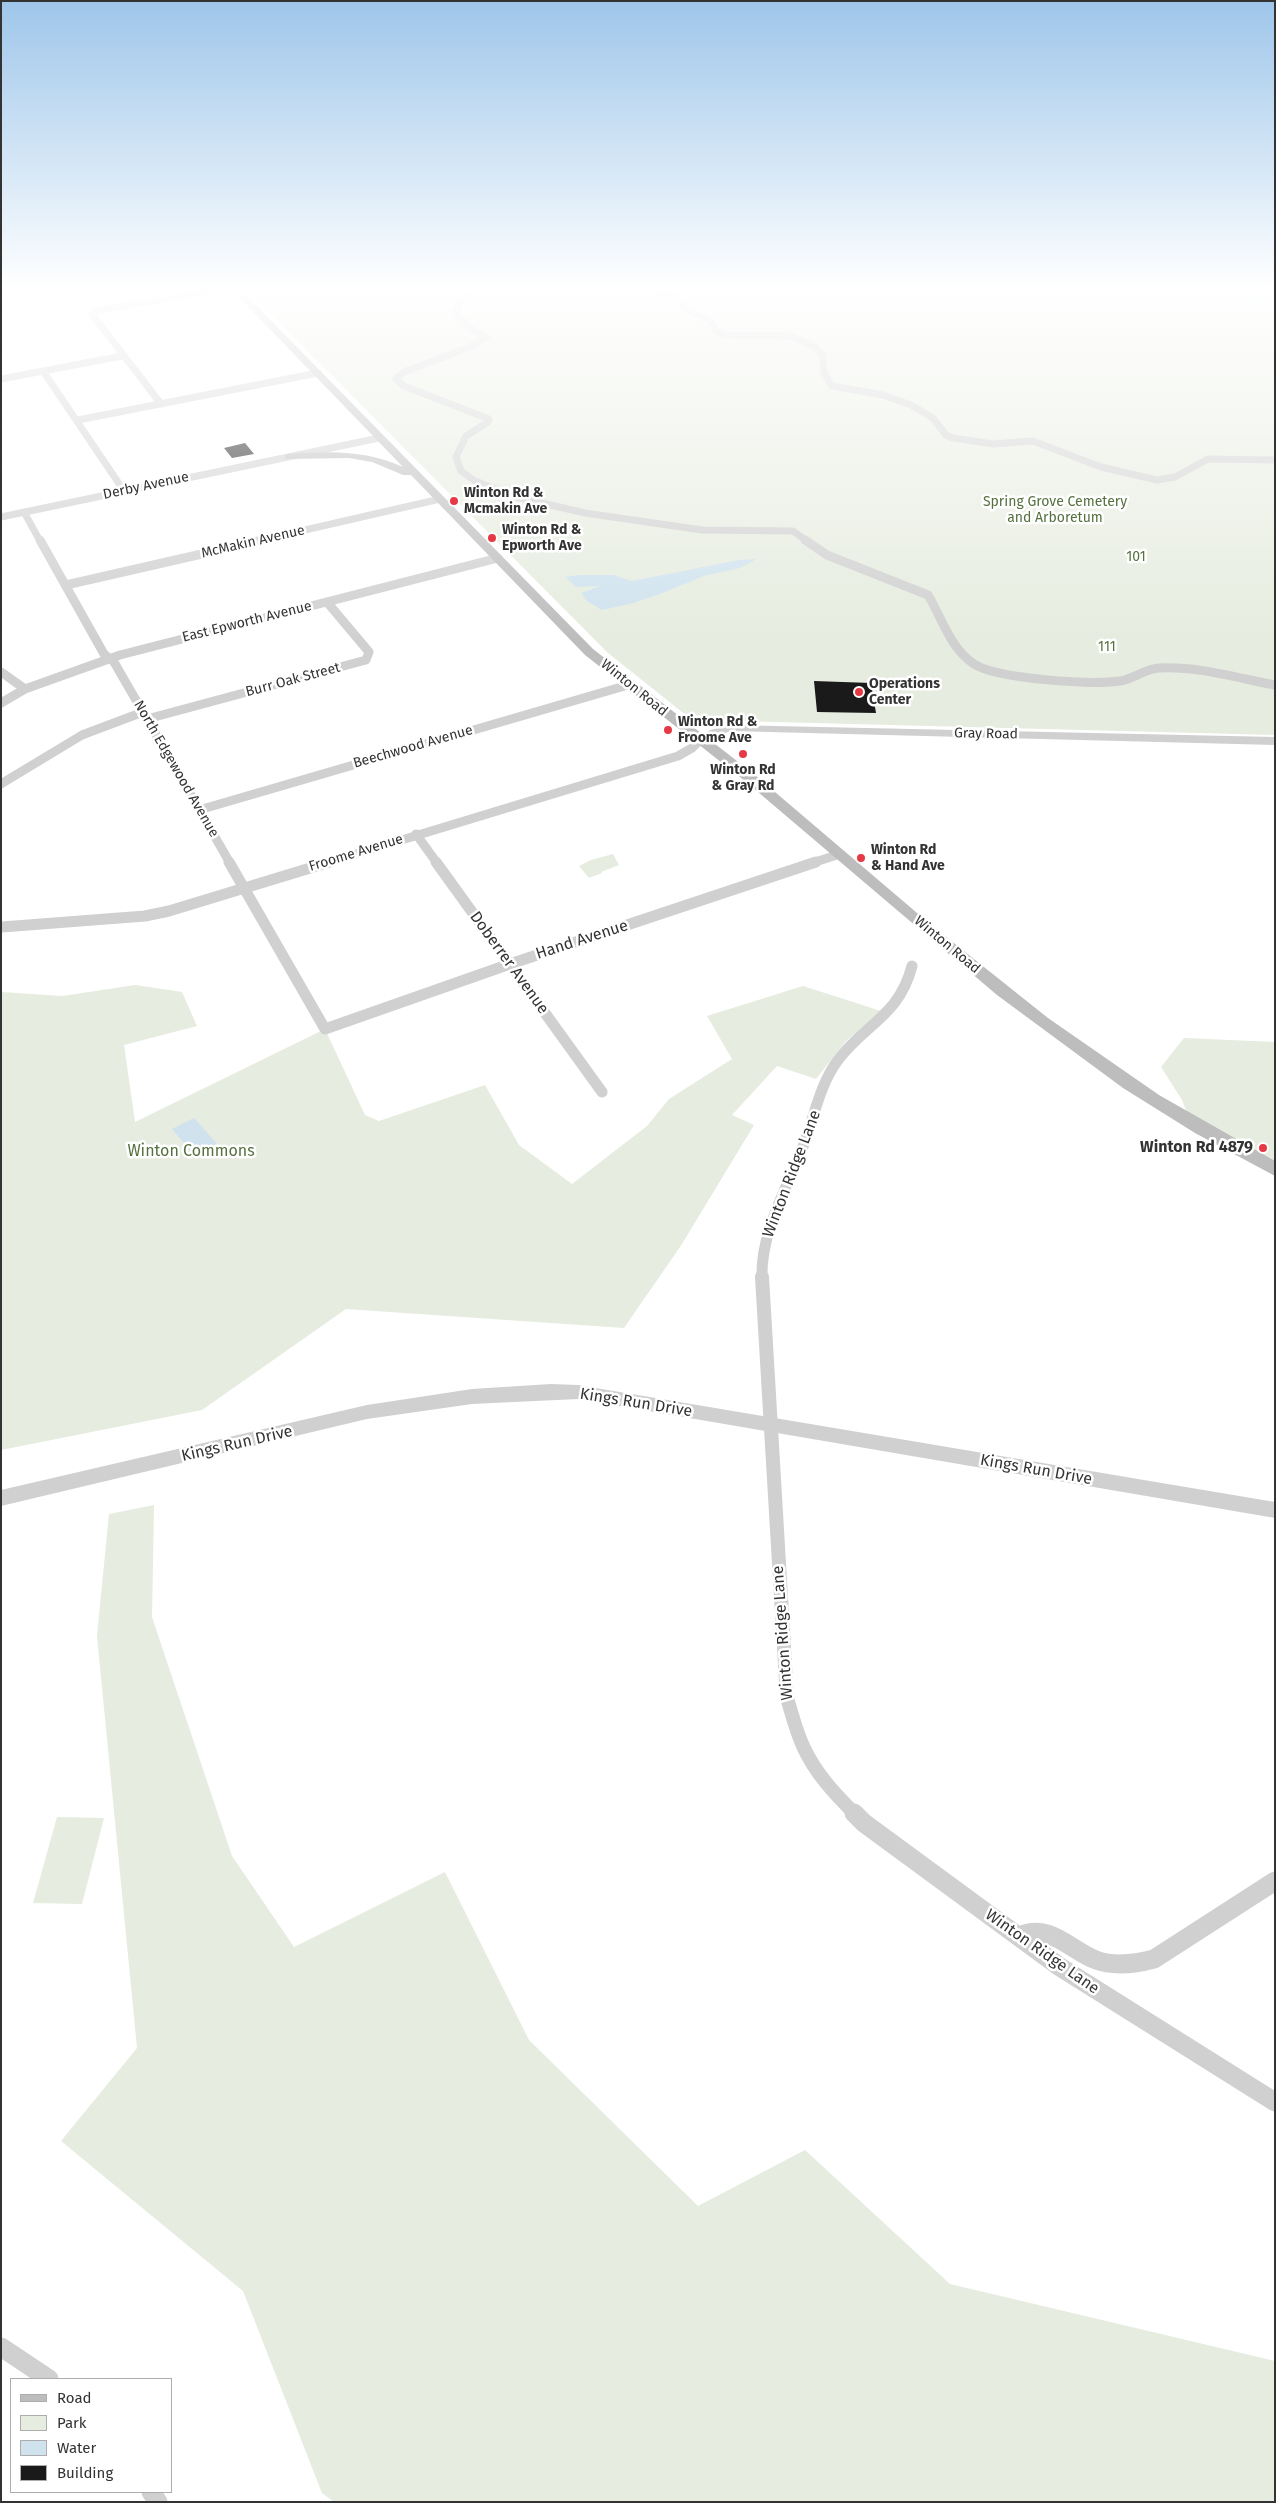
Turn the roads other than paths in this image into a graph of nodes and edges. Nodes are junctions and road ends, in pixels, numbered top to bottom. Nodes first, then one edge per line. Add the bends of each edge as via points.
1 (69, 407) edge
2 (147, 407) edge
3 (350, 407) edge
4 (459, 407) edge
5 (914, 407) edge
6 (122, 412) junction
7 (78, 420) junction
8 (379, 438) junction
9 (90, 440) junction
10 (289, 458) junction
11 (1275, 460) edge
12 (419, 479) junction
13 (124, 491) junction
14 (440, 499) junction
15 (24, 512) junction
16 (1, 517) edge
17 (498, 558) junction
18 (66, 585) junction
19 (327, 602) junction
20 (110, 658) junction
21 (1, 672) edge
22 (628, 685) junction
23 (1275, 685) edge
24 (25, 689) junction
25 (1, 703) edge
26 (145, 715) junction
27 (700, 740) junction
28 (1275, 742) edge
29 (1, 784) edge
30 (199, 810) junction
31 (416, 834) junction
32 (840, 854) junction
33 (243, 888) junction
34 (2, 926) edge
35 (510, 964) junction
36 (912, 966) dead end
37 (325, 1029) joint
38 (602, 1092) dead end
39 (1275, 1169) edge
40 (769, 1425) junction
41 (1, 1498) edge
42 (1275, 1510) edge
43 (1275, 1881) edge
44 (1018, 1936) junction
45 (1275, 2102) edge
46 (1, 2347) edge
47 (48, 2378) edge

1 - 7 street
2 - 6 street
3 - 8 main road, Winton Road
4 - 23 street via 489,418 488,422 466,436 456,457 461,472 475,481 516,497 585,513 702,530 793,531 827,555 928,595 940,621 962,651 972,662 986,669 1041,678 1098,682 1121,681 1154,668 1172,668
5 - 11 street via 933,418 953,438 993,444 1033,441 1102,467 1157,480 1175,477 1208,459
6 - 7 street
6 - 9 street via 95,425
7 - 9 street
8 - 10 street, Derby Avenue
8 - 12 main road, Winton Road
9 - 13 street
10 - 12 main road via 330,454 366,456
10 - 13 street, Derby Avenue
12 - 14 main road, Winton Road
13 - 15 street, Derby Avenue
14 - 17 main road, Winton Road
14 - 18 street, McMakin Avenue
15 - 16 street, Derby Avenue
15 - 18 street, North Edgewood Avenue
17 - 19 street, East Epworth Avenue
17 - 22 main road, Winton Road via 589,652
18 - 20 street, North Edgewood Avenue via 104,654
19 - 20 street, East Epworth Avenue
19 - 26 street, Burr Oak Street via 369,652 366,660
20 - 24 street, East Epworth Avenue
20 - 26 street, North Edgewood Avenue
21 - 24 street
22 - 27 main road, Winton Road
22 - 30 street, Beechwood Avenue
24 - 25 street, East Epworth Avenue
26 - 29 street, Burr Oak Street via 82,735
26 - 30 street, North Edgewood Avenue
27 - 28 street, Gray Road via 730,728
27 - 31 street, Froome Avenue via 678,756
27 - 32 main road, Winton Road
30 - 33 street, North Edgewood Avenue
31 - 33 street, Froome Avenue
31 - 35 street, Doberrer Avenue
32 - 35 street, Hand Avenue
32 - 39 main road, Winton Road via 1083,1053 1141,1091
33 - 34 street, Froome Avenue via 145,916
33 - 37 street, North Edgewood Avenue
35 - 37 street, Hand Avenue
35 - 38 street, Doberrer Avenue
36 - 40 street, Winton Ridge Lane via 907,987 895,1007 860,1036 836,1063 770,1226 762,1271
40 - 41 street, Kings Run Drive via 578,1392 466,1396 367,1412
40 - 42 street, Kings Run Drive
40 - 44 street, Winton Ridge Lane via 787,1698 803,1746 831,1790 857,1817
43 - 44 street via 1154,1958 1136,1964 1097,1961 1046,1933 1024,1932
44 - 45 street, Winton Ridge Lane via 1060,1967
46 - 47 street

